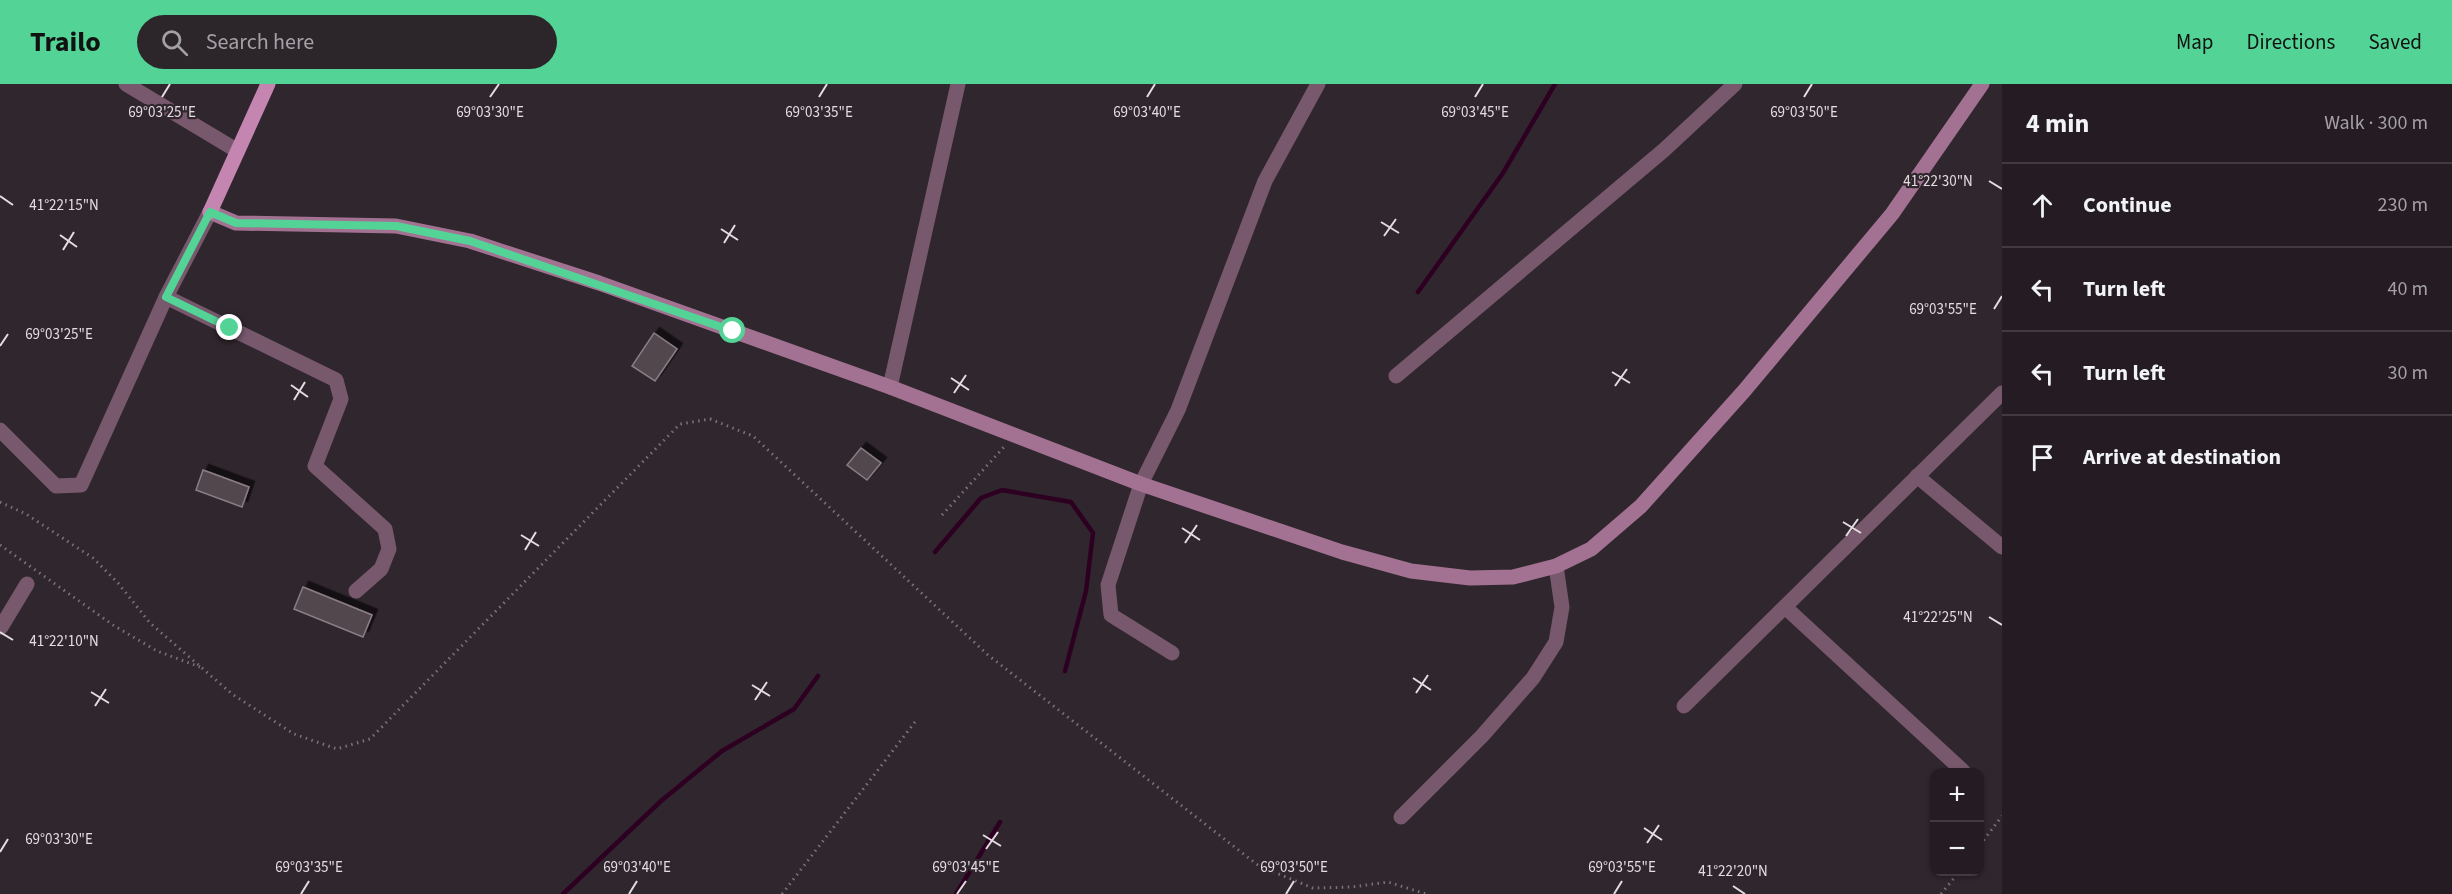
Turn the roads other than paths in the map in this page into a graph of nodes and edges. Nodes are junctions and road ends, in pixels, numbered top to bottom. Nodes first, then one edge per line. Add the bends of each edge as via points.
1 (126, 84) edge
2 (268, 84) edge
3 (957, 84) edge
4 (1318, 84) edge
5 (1735, 84) edge
6 (1982, 84) edge
7 (236, 150) junction
8 (210, 212) junction
9 (166, 297) junction
10 (1396, 376) dead end
11 (890, 387) junction
12 (2002, 393) edge
13 (0, 430) edge
14 (1917, 477) junction
15 (1141, 483) junction
16 (2002, 547) edge
17 (1556, 566) junction
18 (27, 584) dead end
19 (356, 591) dead end
20 (1785, 607) junction
21 (1, 627) edge
22 (1172, 653) dead end
23 (1684, 706) dead end
24 (1960, 768) edge
25 (1401, 817) dead end

1 - 7 street
2 - 7 main road
3 - 11 street
4 - 15 street via 1264,181 1178,410
5 - 10 street via 1664,150
6 - 17 main road via 1892,214 1744,391 1641,506 1591,549
7 - 8 main road
8 - 9 street
8 - 11 main road via 236,223 396,226 470,241
9 - 13 street via 81,485 56,486
9 - 19 street via 336,380 341,399 315,466 385,529 389,549 381,568
11 - 15 main road
12 - 14 street
14 - 16 street
14 - 20 street
15 - 17 main road via 1341,552 1411,571 1470,578 1513,577
15 - 22 street via 1108,585 1111,615
17 - 25 street via 1562,607 1556,642 1533,678
18 - 21 street
20 - 23 street
20 - 24 street

